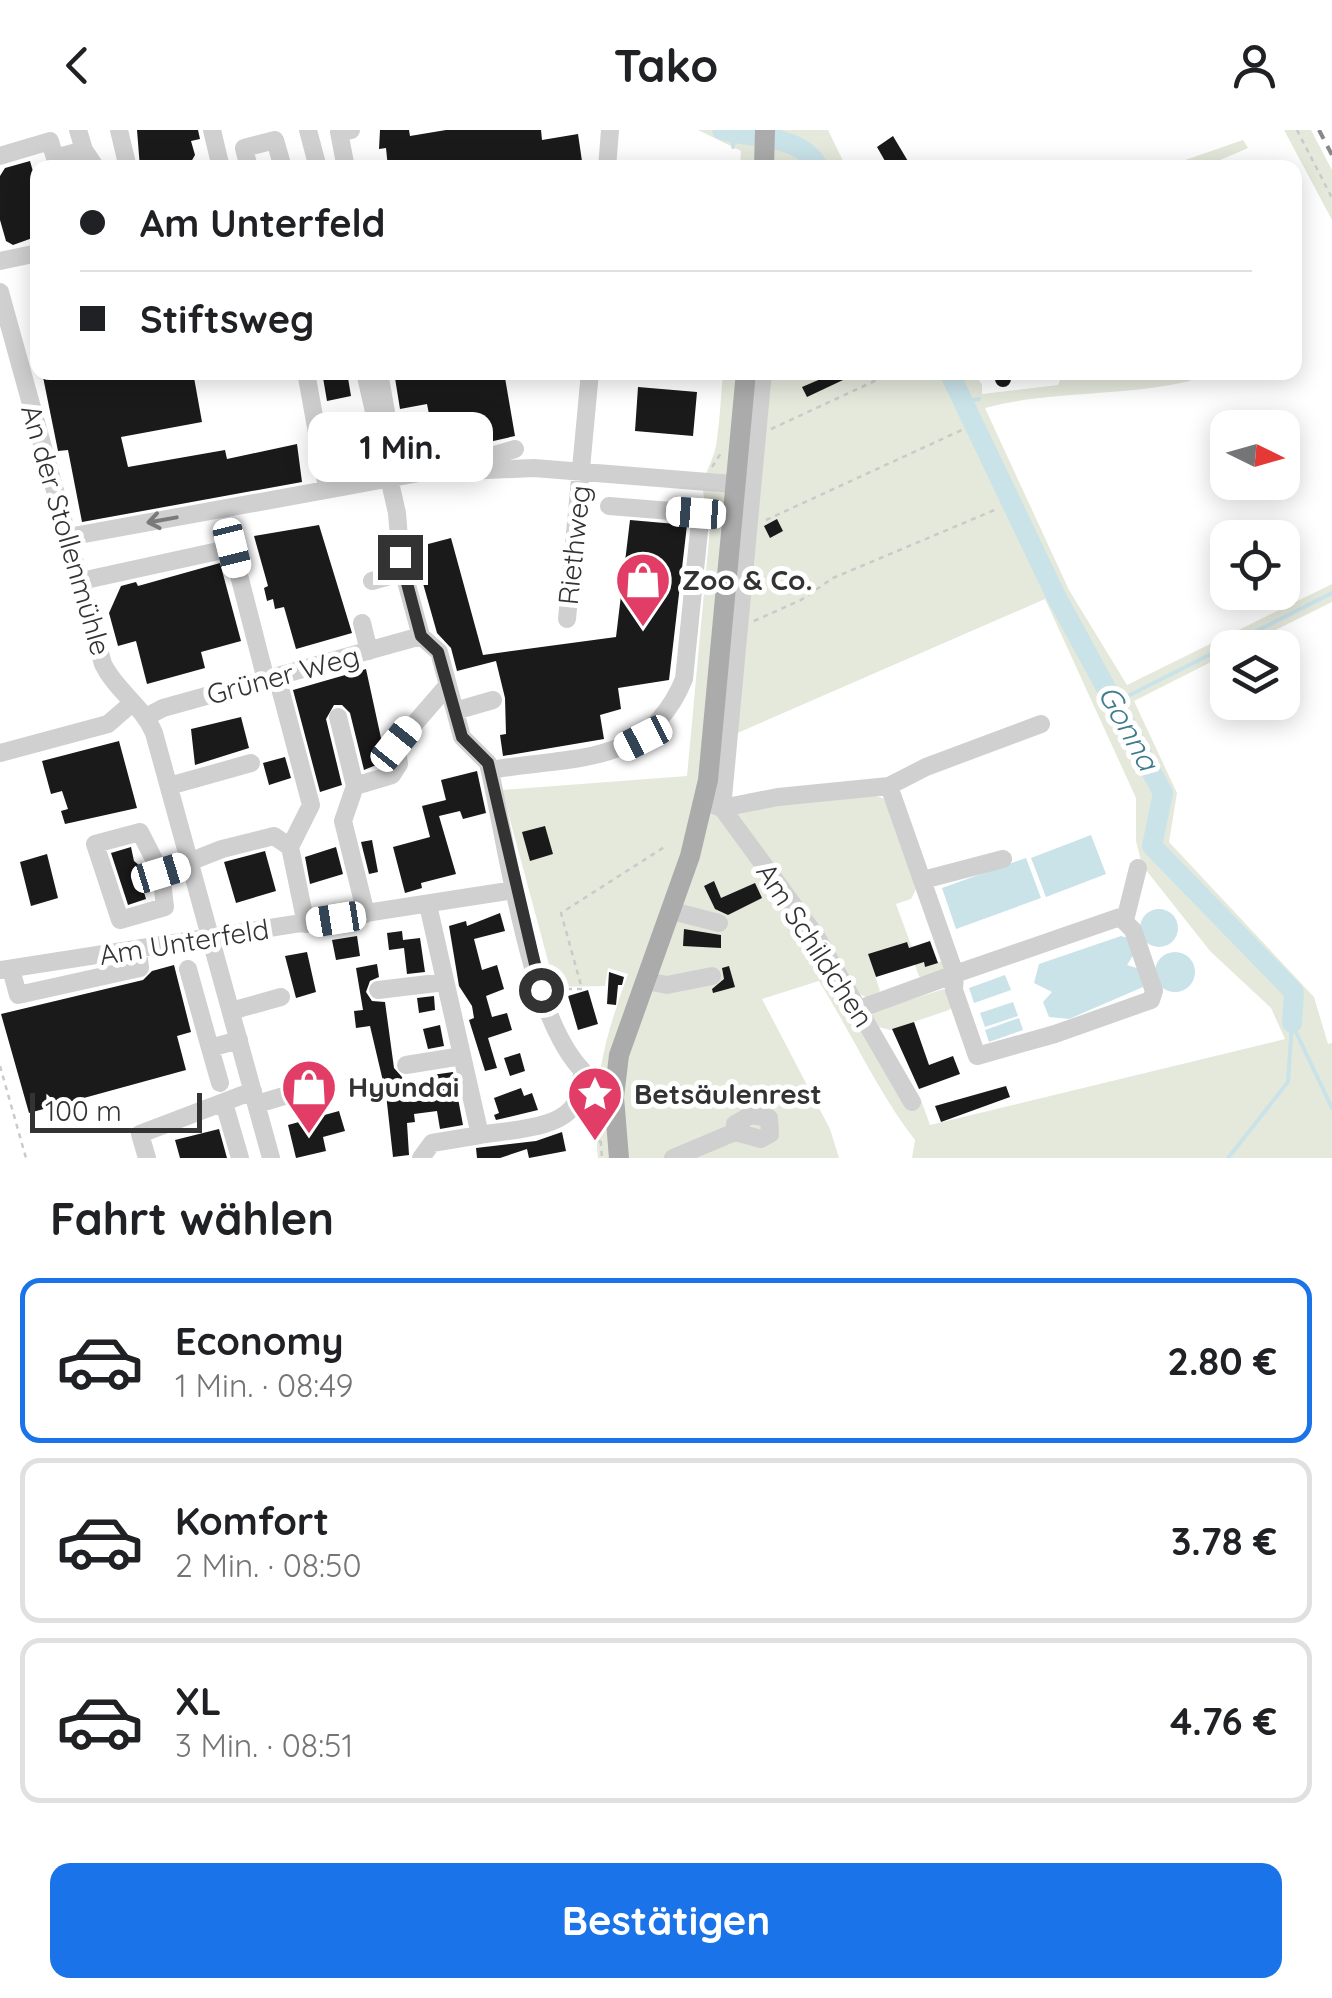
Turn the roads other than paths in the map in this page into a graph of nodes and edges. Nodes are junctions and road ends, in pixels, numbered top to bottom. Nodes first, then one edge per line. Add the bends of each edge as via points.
1 (78, 130) edge
2 (119, 130) edge
3 (212, 130) edge
4 (308, 130) edge
5 (351, 130) edge
6 (610, 130) edge
7 (764, 130) edge
8 (49, 136) edge
9 (84, 150) junction
10 (0, 156) edge
11 (91, 160) edge
12 (126, 160) edge
13 (219, 160) edge
14 (247, 160) edge
15 (281, 160) edge
16 (316, 160) edge
17 (344, 160) edge
18 (608, 160) edge
19 (764, 160) edge
20 (30, 255) edge
21 (0, 262) edge
22 (0, 292) edge
23 (4, 324) edge
24 (307, 380) edge
25 (373, 380) edge
26 (589, 380) edge
27 (746, 380) edge
28 (761, 380) edge
29 (384, 432) junction
30 (515, 450) dead end
31 (464, 467) junction
32 (582, 471) junction
33 (389, 478) junction
34 (740, 480) junction
35 (326, 488) junction
36 (609, 506) dead end
37 (68, 537) junction
38 (404, 572) junction
39 (81, 581) junction
40 (372, 581) dead end
41 (567, 619) dead end
42 (362, 623) dead end
43 (730, 627) junction
44 (421, 636) junction
45 (369, 652) junction
46 (272, 678) junction
47 (448, 685) junction
48 (493, 700) dead end
49 (131, 704) junction
50 (455, 711) junction
51 (146, 717) junction
52 (338, 717) dead end
53 (1040, 724) dead end
54 (0, 753) edge
55 (252, 763) dead end
56 (490, 770) junction
57 (169, 786) junction
58 (355, 786) junction
59 (890, 786) junction
60 (713, 806) junction
61 (290, 847) junction
62 (1003, 859) dead end
63 (190, 864) junction
64 (1138, 868) dead end
65 (161, 873) junction
66 (923, 880) junction
67 (514, 890) junction
68 (428, 905) junction
69 (672, 911) junction
70 (366, 914) junction
71 (120, 920) junction
72 (1125, 920) junction
73 (719, 923) dead end
74 (306, 924) junction
75 (211, 938) junction
76 (133, 950) junction
77 (188, 969) dead end
78 (5, 970) edge
79 (955, 974) junction
80 (712, 976) dead end
81 (445, 982) junction
82 (646, 982) junction
83 (378, 990) dead end
84 (281, 996) dead end
85 (859, 1009) junction
86 (231, 1012) junction
87 (239, 1040) junction
88 (210, 1048) junction
89 (462, 1056) junction
90 (406, 1065) dead end
91 (220, 1083) dead end
92 (321, 1084) dead end
93 (255, 1097) junction
94 (912, 1102) dead end
95 (224, 1103) junction
96 (735, 1132) dead end
97 (480, 1135) junction
98 (147, 1158) edge
99 (240, 1158) edge
100 (270, 1158) edge
101 (421, 1158) edge
102 (619, 1158) edge
103 (673, 1158) edge

1 - 9 street
2 - 12 street
3 - 13 street
4 - 16 street
5 - 17 street via 339,132
6 - 18 street
7 - 19 main road
8 - 9 street via 55,158
8 - 10 street
9 - 11 street
14 - 15 street via 244,148 275,140
20 - 21 street
22 - 23 street, An der Stollenmühle
23 - 37 street, An der Stollenmühle
24 - 35 street
25 - 29 street
26 - 32 street, Riethweg
27 - 34 main road
28 - 34 street via 756,436
29 - 31 street via 405,426 424,462
29 - 33 street
30 - 31 street
31 - 32 street, Riethweg
31 - 33 street, Riethweg
32 - 34 street, Riethweg
32 - 41 street, Riethweg
33 - 35 street, Riethweg
33 - 38 street
34 - 43 main road
34 - 43 street via 747,528
35 -> 37 street, Riethweg
36 - 56 street via 696,513 700,521 684,679 675,702 643,738 622,749
37 - 39 street, An der Stollenmühle
38 - 40 street
38 - 44 street
39 - 46 street via 232,548
39 - 49 street, An der Stollenmühle via 104,664
42 - 45 street
43 - 60 main road
44 - 45 street, Grüner Weg
44 - 47 street via 436,647
45 - 46 street, Grüner Weg
46 - 51 street, Grüner Weg
46 - 61 street via 312,805
47 - 50 street
47 - 58 street via 396,744 400,764 392,775
48 - 50 street
49 - 51 street, An der Stollenmühle
49 - 54 street via 108,724
50 - 56 street via 462,737
51 - 57 street
52 - 58 street
53 - 59 street
55 - 57 street
56 - 67 street
57 - 63 street
58 - 70 street via 343,821
59 - 60 street
59 - 66 street
60 - 69 main road
60 - 85 street, Am Schildchen via 816,936
61 - 63 street via 274,836
61 - 74 street
62 - 66 street
63 - 65 street
63 - 75 street
64 - 72 street
65 - 71 street via 165,908
65 - 71 street via 140,832 96,844
66 - 79 street
67 - 68 street, Am Unterfeld
67 - 97 street via 541,990 568,1056 583,1070 578,1099 556,1119
68 - 70 street, Am Unterfeld
68 - 81 street
69 - 73 street
69 - 82 main road
70 - 74 street, Am Unterfeld
71 - 76 street
72 - 79 street
72 - 79 street via 1152,982 1151,1000 1055,1034 977,1056 954,990
74 - 75 street, Am Unterfeld
75 - 76 street, Am Unterfeld
75 - 86 street
76 - 78 street, Am Unterfeld
76 - 78 street via 140,968 18,995
77 - 88 street
79 - 85 street
80 - 82 street
81 - 83 street
81 - 89 street
82 - 102 main road via 620,1054 614,1097
84 - 86 street
85 - 94 street, Am Schildchen
86 - 87 street
87 - 88 street
87 - 93 street
88 - 91 street
89 - 90 street
89 - 97 street
92 - 93 street
93 - 95 street
93 - 100 street
95 - 98 street via 140,1134
95 - 99 street
96 - 103 street
97 - 101 street via 432,1142

